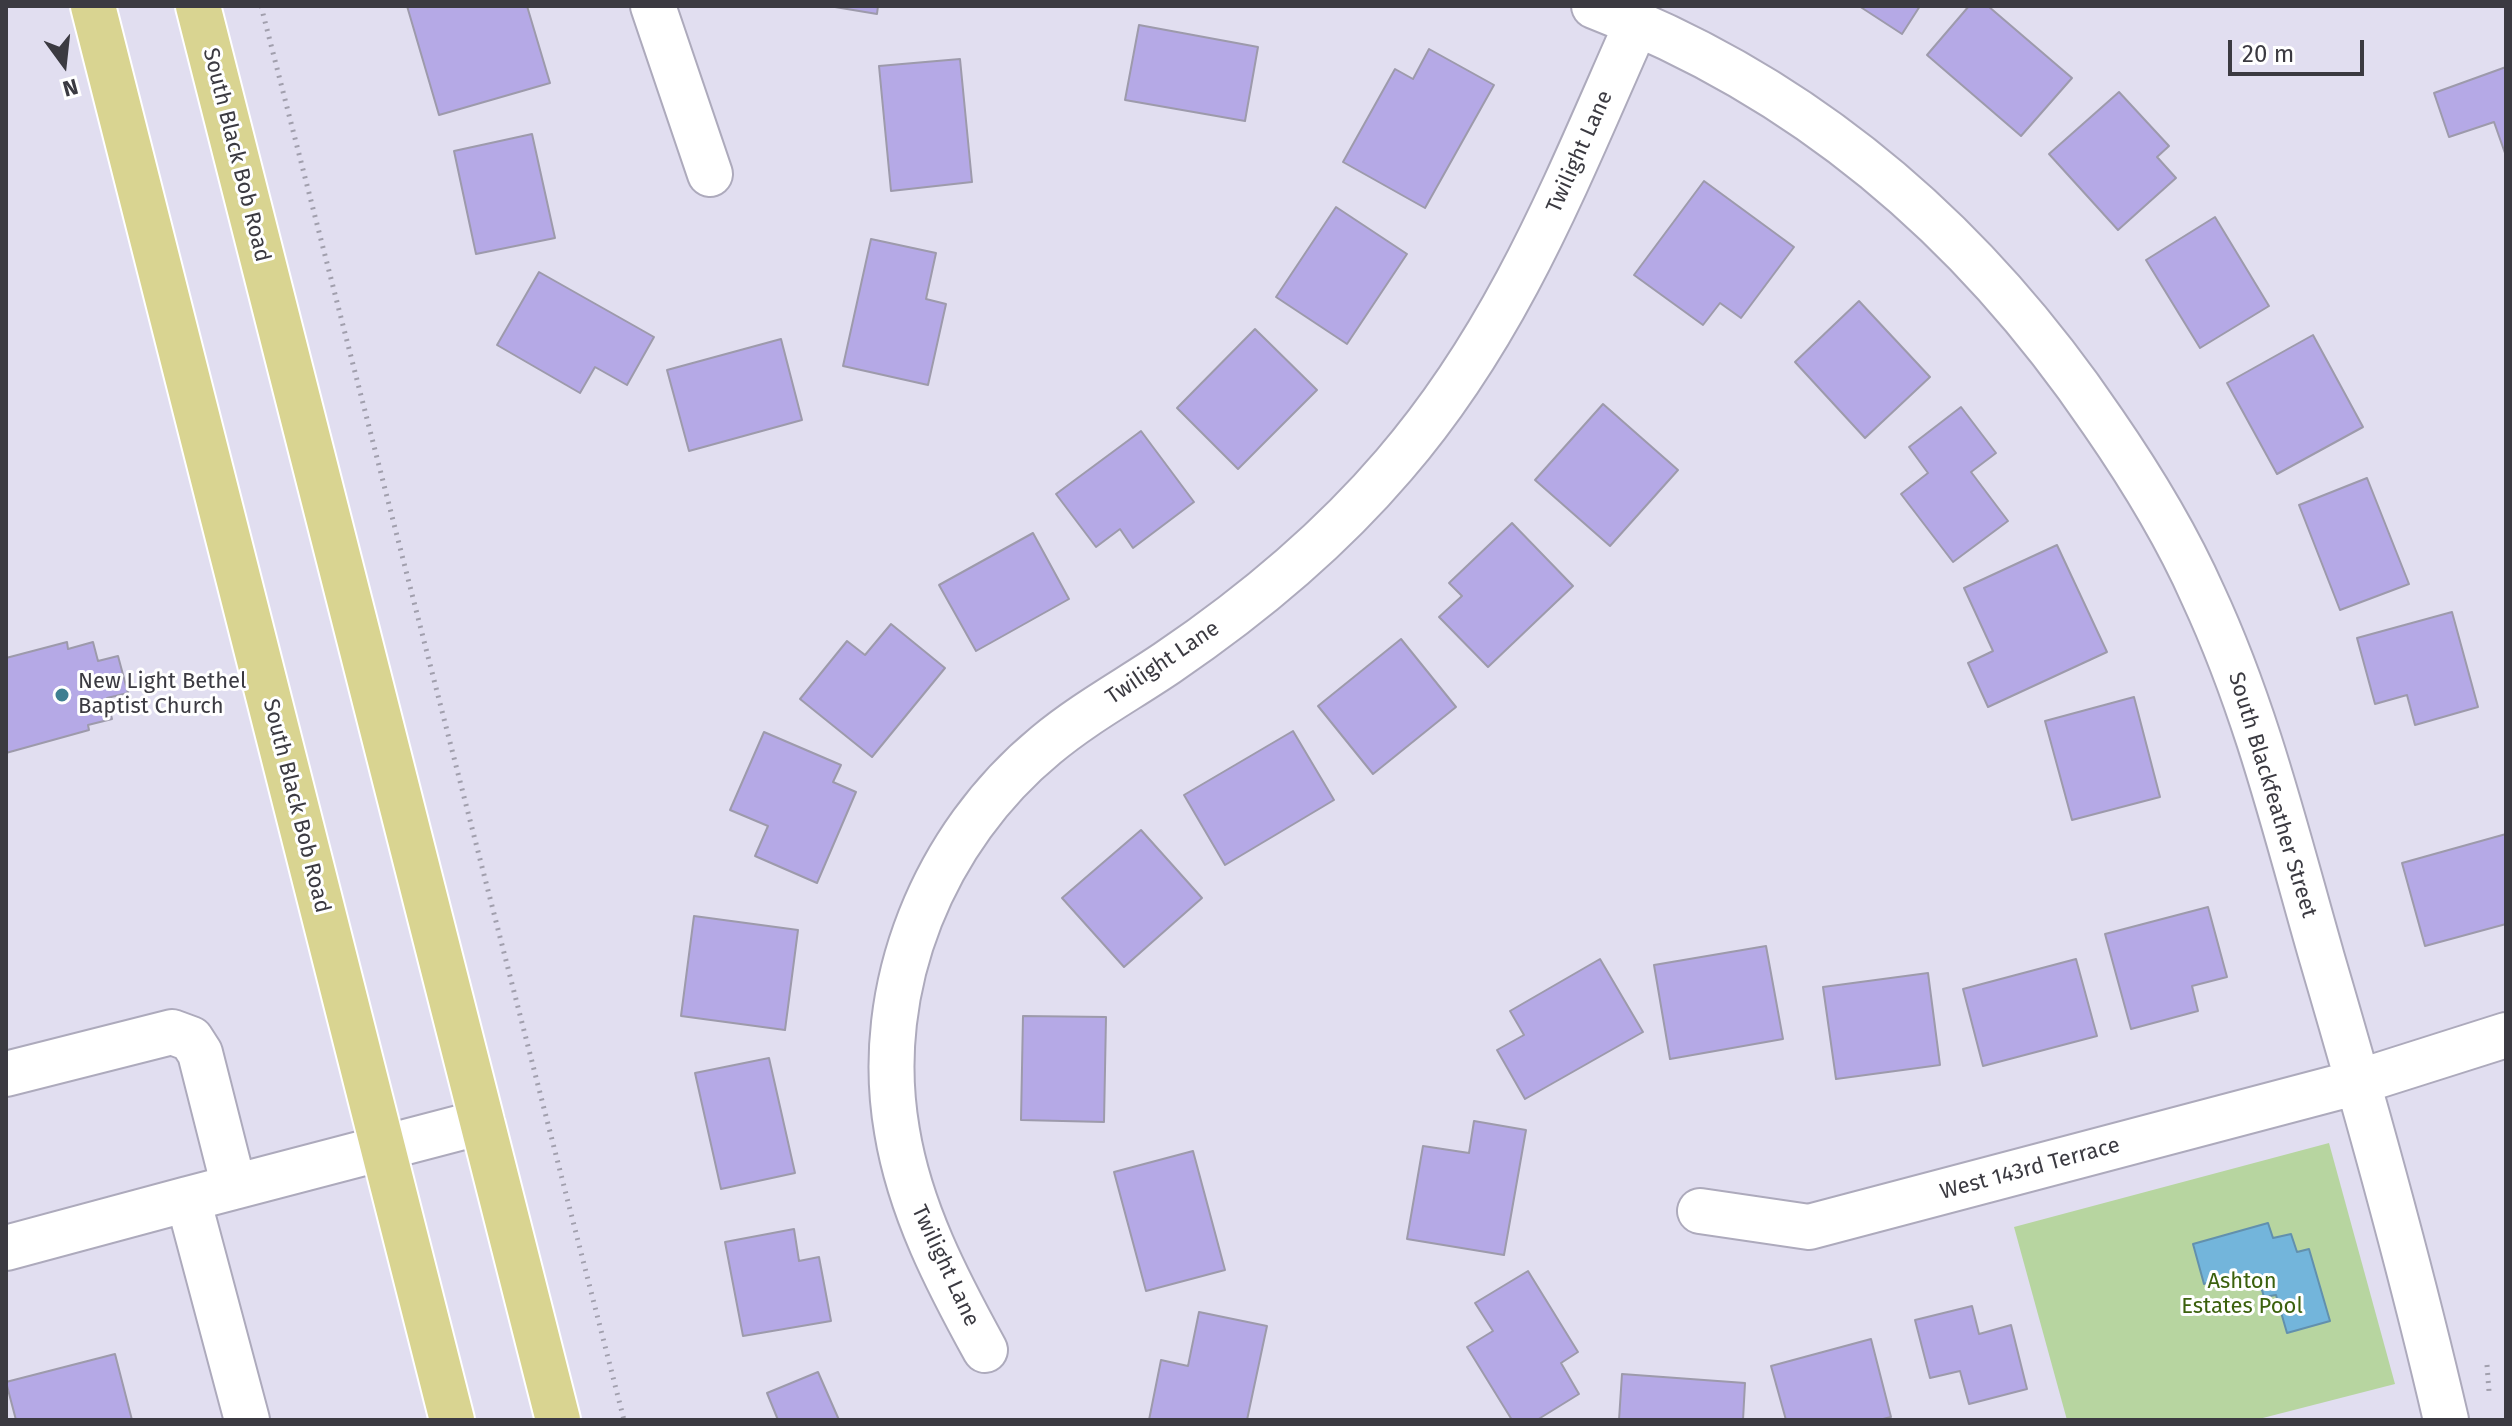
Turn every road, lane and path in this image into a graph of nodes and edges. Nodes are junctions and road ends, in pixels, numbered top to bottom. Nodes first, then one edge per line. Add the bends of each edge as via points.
1 (93, 6) edge
2 (198, 6) edge
3 (261, 6) edge
4 (653, 6) edge
5 (1594, 6) edge
6 (1637, 23) junction
7 (710, 174) dead end
8 (2506, 1035) edge
9 (6, 1074) edge
10 (2358, 1082) junction
11 (482, 1122) junction
12 (383, 1147) junction
13 (234, 1187) junction
14 (188, 1199) junction
15 (1700, 1211) dead end
16 (6, 1248) edge
17 (985, 1350) dead end
18 (247, 1420) edge
19 (452, 1420) edge
20 (558, 1420) edge
21 (624, 1420) edge
22 (2446, 1420) edge

1 - 12 main road, South Black Bob Road
2 - 11 main road, South Black Bob Road
3 - 21 path
4 - 7 street
5 - 6 street, South Blackfeather Street
6 - 10 street, South Blackfeather Street via 1716,60 1861,156 1955,240 2015,304 2077,383 2143,480 2204,595 2252,717
6 - 17 street, Twilight Lane via 1538,247 1497,323 1395,464 1271,587 1082,718 1014,773 985,805 938,878 915,932 897,1001 892,1089 914,1199 947,1280
8 - 10 street, West 143rd Terrace
9 - 13 street via 172,1032 191,1039 200,1053
10 - 15 street, West 143rd Terrace via 1809,1227
10 - 22 street, South Blackfeather Street
11 - 12 street
11 - 20 main road, South Black Bob Road
12 - 13 street
12 - 19 main road, South Black Bob Road
13 - 14 street
14 - 16 street
14 - 18 street

